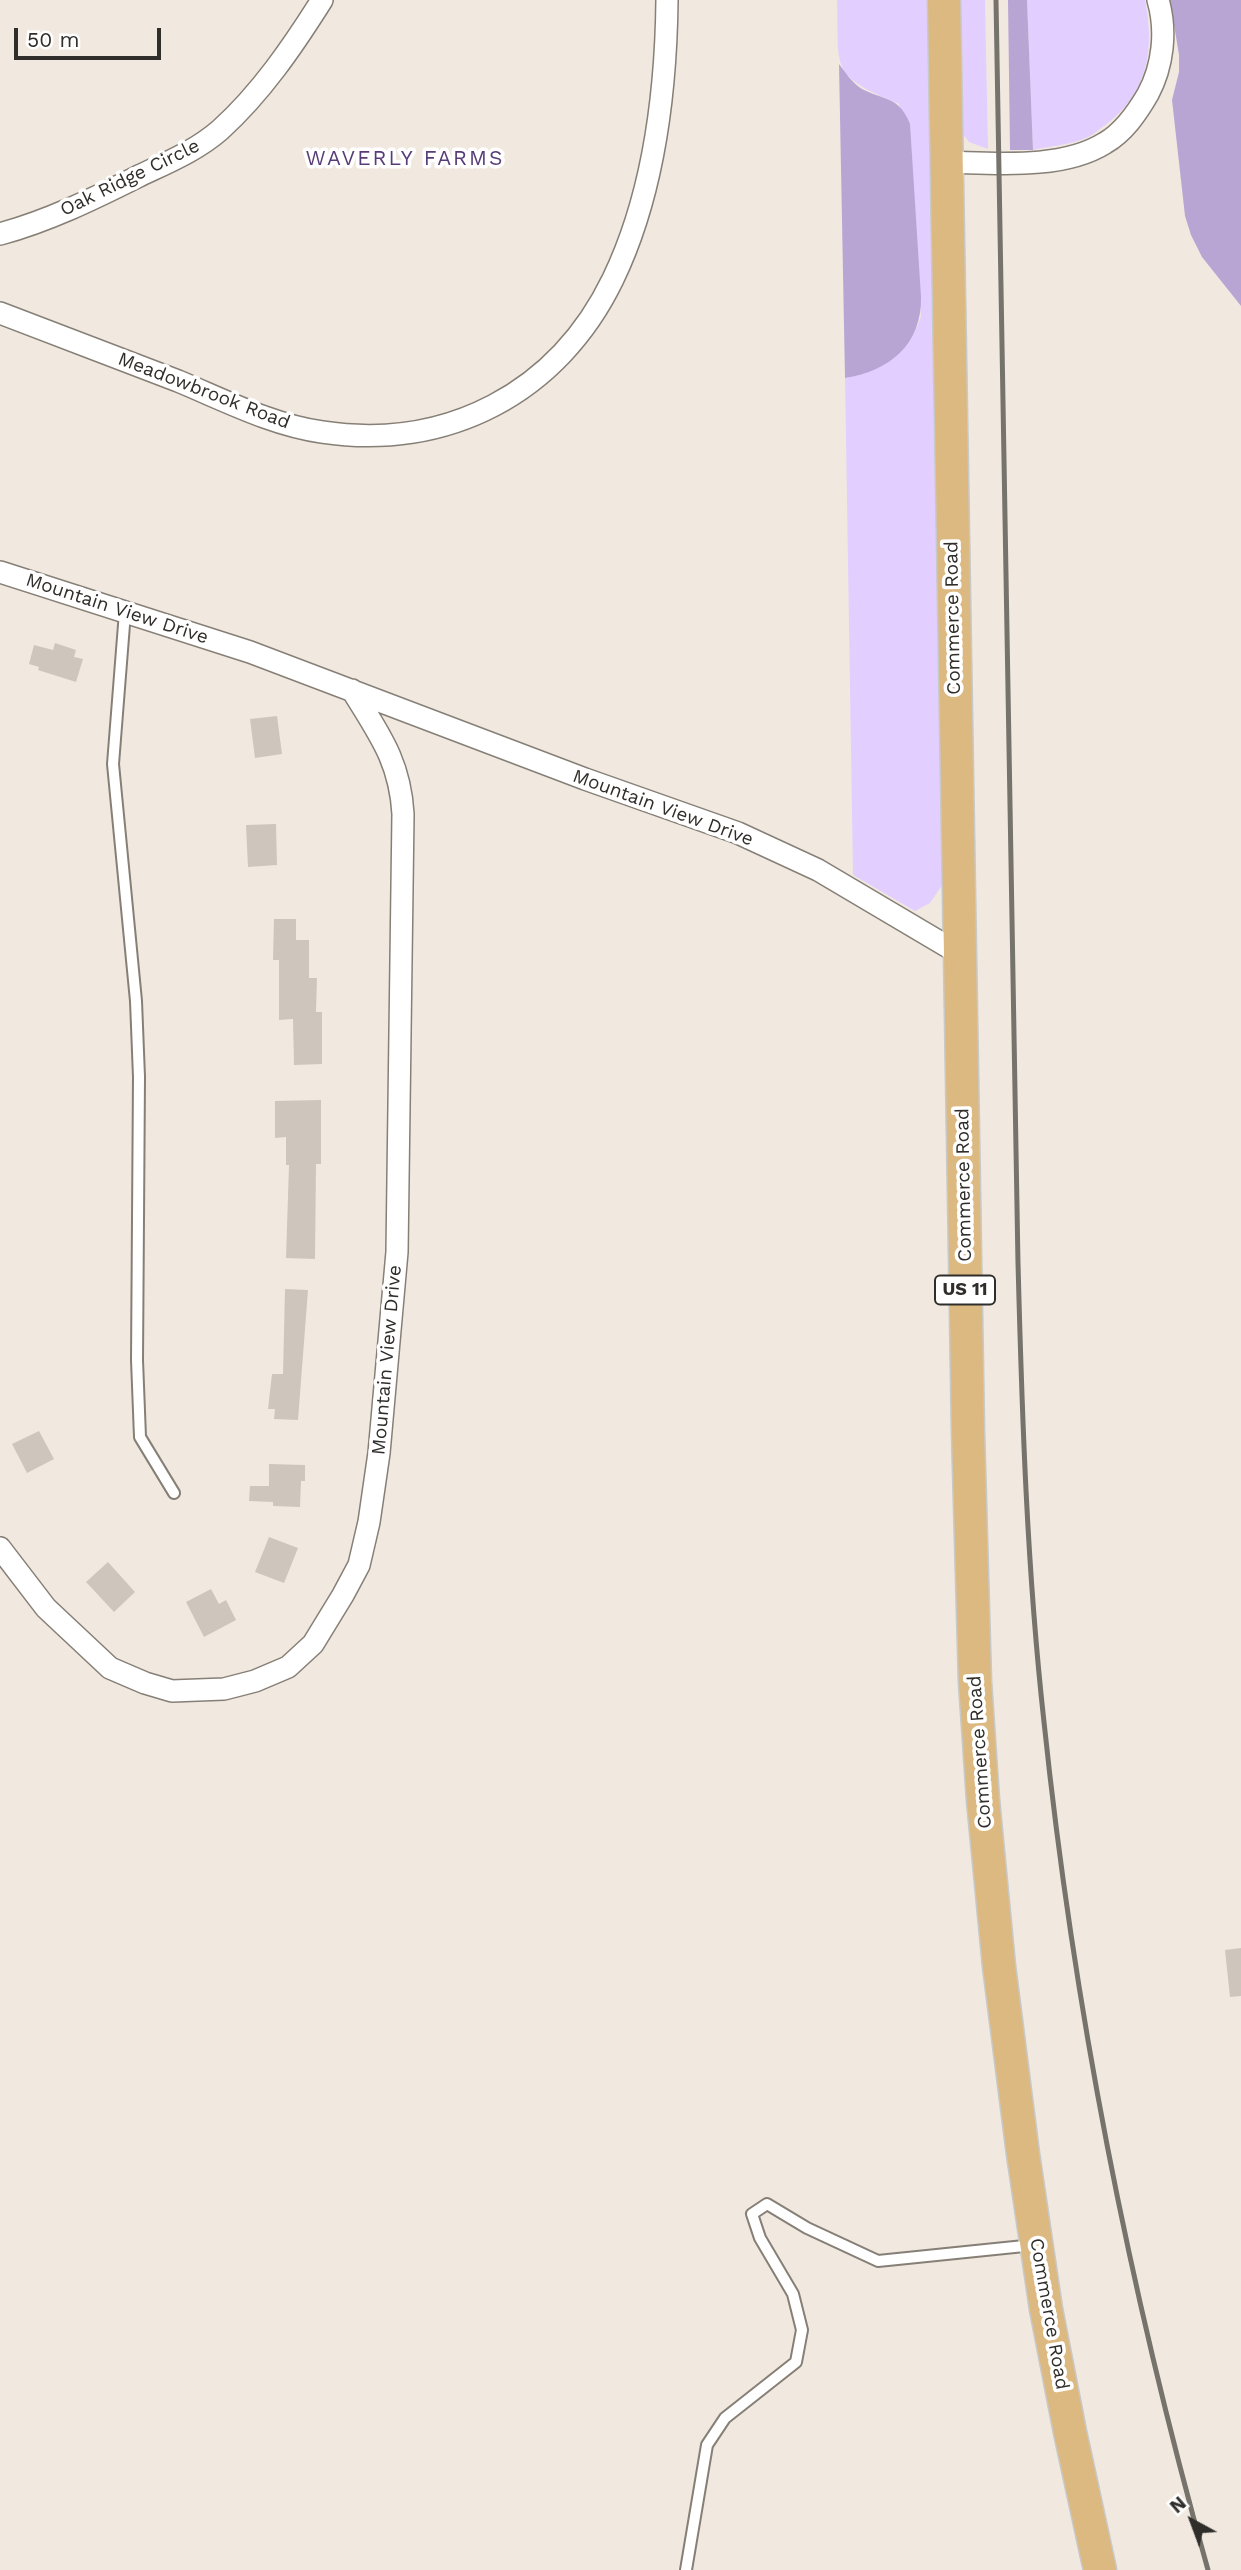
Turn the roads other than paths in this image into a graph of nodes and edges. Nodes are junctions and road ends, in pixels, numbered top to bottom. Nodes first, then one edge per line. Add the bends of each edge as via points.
1 (322, 0) edge
2 (667, 0) edge
3 (944, 0) edge
4 (1158, 0) edge
5 (946, 162) junction
6 (0, 234) edge
7 (0, 313) edge
8 (0, 572) edge
9 (125, 612) junction
10 (352, 690) junction
11 (960, 954) junction
12 (174, 1493) dead end
13 (0, 1548) edge
14 (1037, 2245) junction
15 (686, 2570) edge
16 (1100, 2570) edge

1 - 6 street, Oak Ridge Circle via 268,77 218,132 189,152 99,196
2 - 7 street, Meadowbrook Road via 666,56 655,137 639,205 613,280 563,352 525,386 481,413 432,429 388,436 314,431 264,416
3 - 5 main road, Commerce Road / US 11
4 - 5 street via 1163,41 1155,80 1130,121 1104,144 1047,161
5 - 11 main road, Commerce Road / US 11
8 - 9 street, Mountain View Drive
9 - 10 street, Mountain View Drive
9 - 12 lane via 113,764 136,1000 140,1437
10 - 11 street, Mountain View Drive via 738,833 817,870
10 - 13 street, Mountain View Drive via 398,775 403,814 397,1252 377,1465 359,1565 313,1644 288,1667 242,1685 185,1692 145,1684 110,1668 52,1615
11 - 14 main road, Commerce Road / US 11 via 975,1682 999,1966
14 - 15 lane via 878,2261 767,2204 752,2214 760,2238 793,2294 802,2330 796,2362 725,2418 707,2445
14 - 16 main road, Commerce Road / US 11

